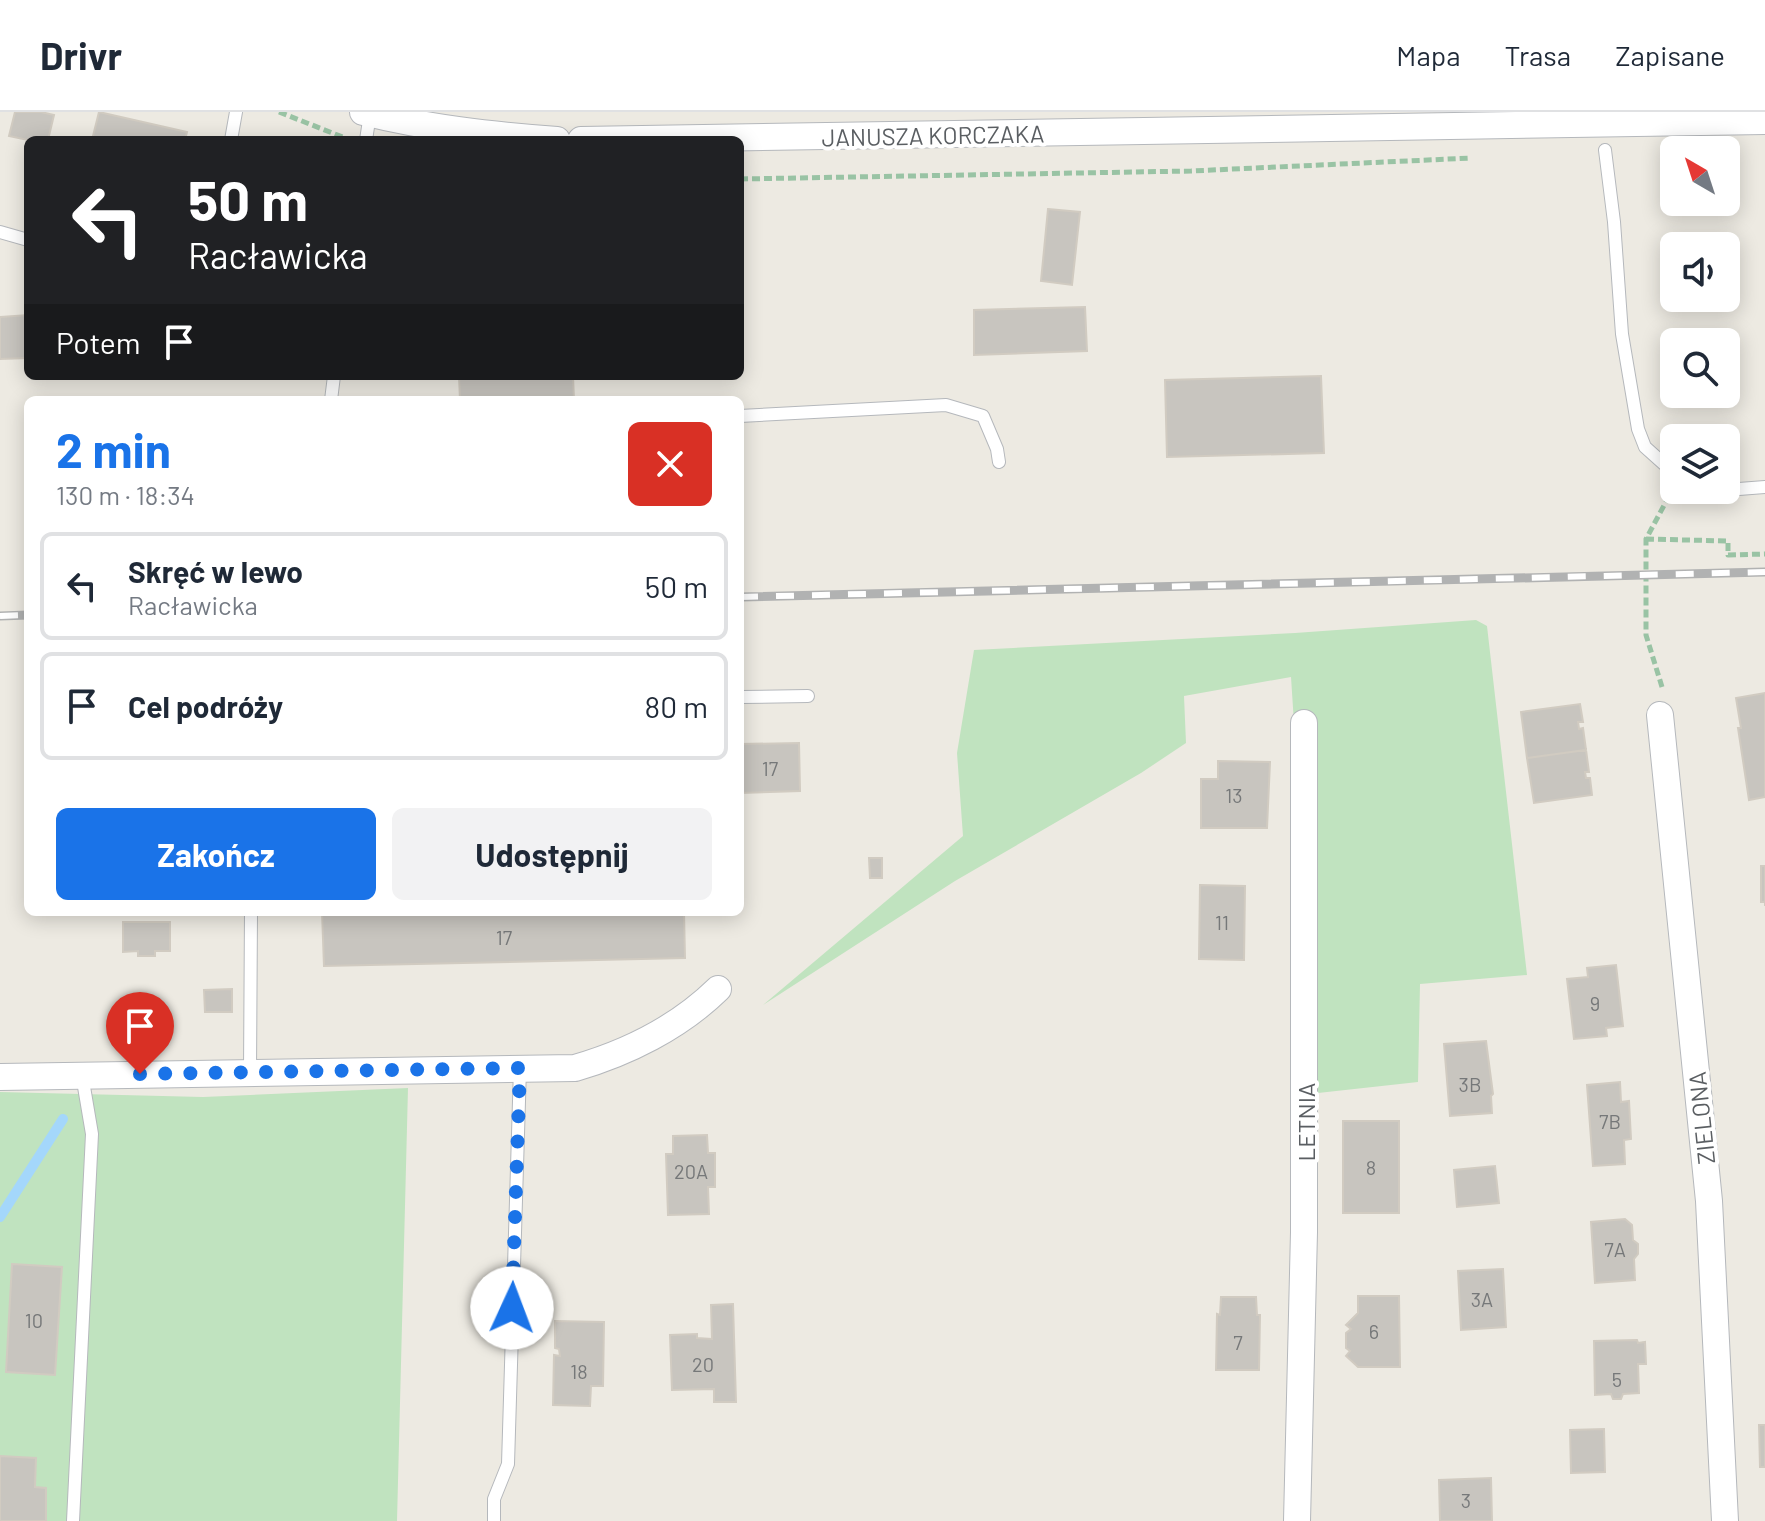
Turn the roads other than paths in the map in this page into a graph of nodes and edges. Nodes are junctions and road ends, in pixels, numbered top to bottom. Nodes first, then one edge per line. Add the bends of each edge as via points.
1 (236, 112) edge
2 (366, 113) edge
3 (1596, 118) edge
4 (1765, 121) edge
5 (232, 136) edge
6 (366, 136) edge
7 (500, 136) edge
8 (744, 136) edge
9 (1605, 150) dead end
10 (0, 232) edge
11 (24, 239) edge
12 (744, 416) edge
13 (1660, 460) edge
14 (999, 462) dead end
15 (1765, 487) edge
16 (1740, 489) edge
17 (808, 696) dead end
18 (744, 697) edge
19 (1660, 715) road end
20 (1304, 723) dead end
21 (251, 916) edge
22 (718, 989) dead end
23 (520, 1068) junction
24 (250, 1072) junction
25 (82, 1075) junction
26 (0, 1077) edge
27 (73, 1521) edge
28 (494, 1521) edge
29 (1297, 1521) edge
30 (1725, 1521) edge

1 - 5 lane
2 - 6 lane
2 - 7 street via 417,126
3 - 4 street, JANUSZA KORCZAKA
3 - 8 street, JANUSZA KORCZAKA
9 - 13 lane via 1622,334 1638,429 1645,447
10 - 11 lane
12 - 14 lane via 946,405 983,416
15 - 16 lane
17 - 18 lane
19 - 30 street, ZIELONA via 1709,1201
20 - 29 street, LETNIA via 1304,1232
21 - 24 lane
22 - 23 street via 701,1005 613,1057 575,1068
23 - 24 street
23 - 28 lane via 508,1464 494,1499
24 - 25 street
25 - 26 street
25 - 27 lane via 92,1134

